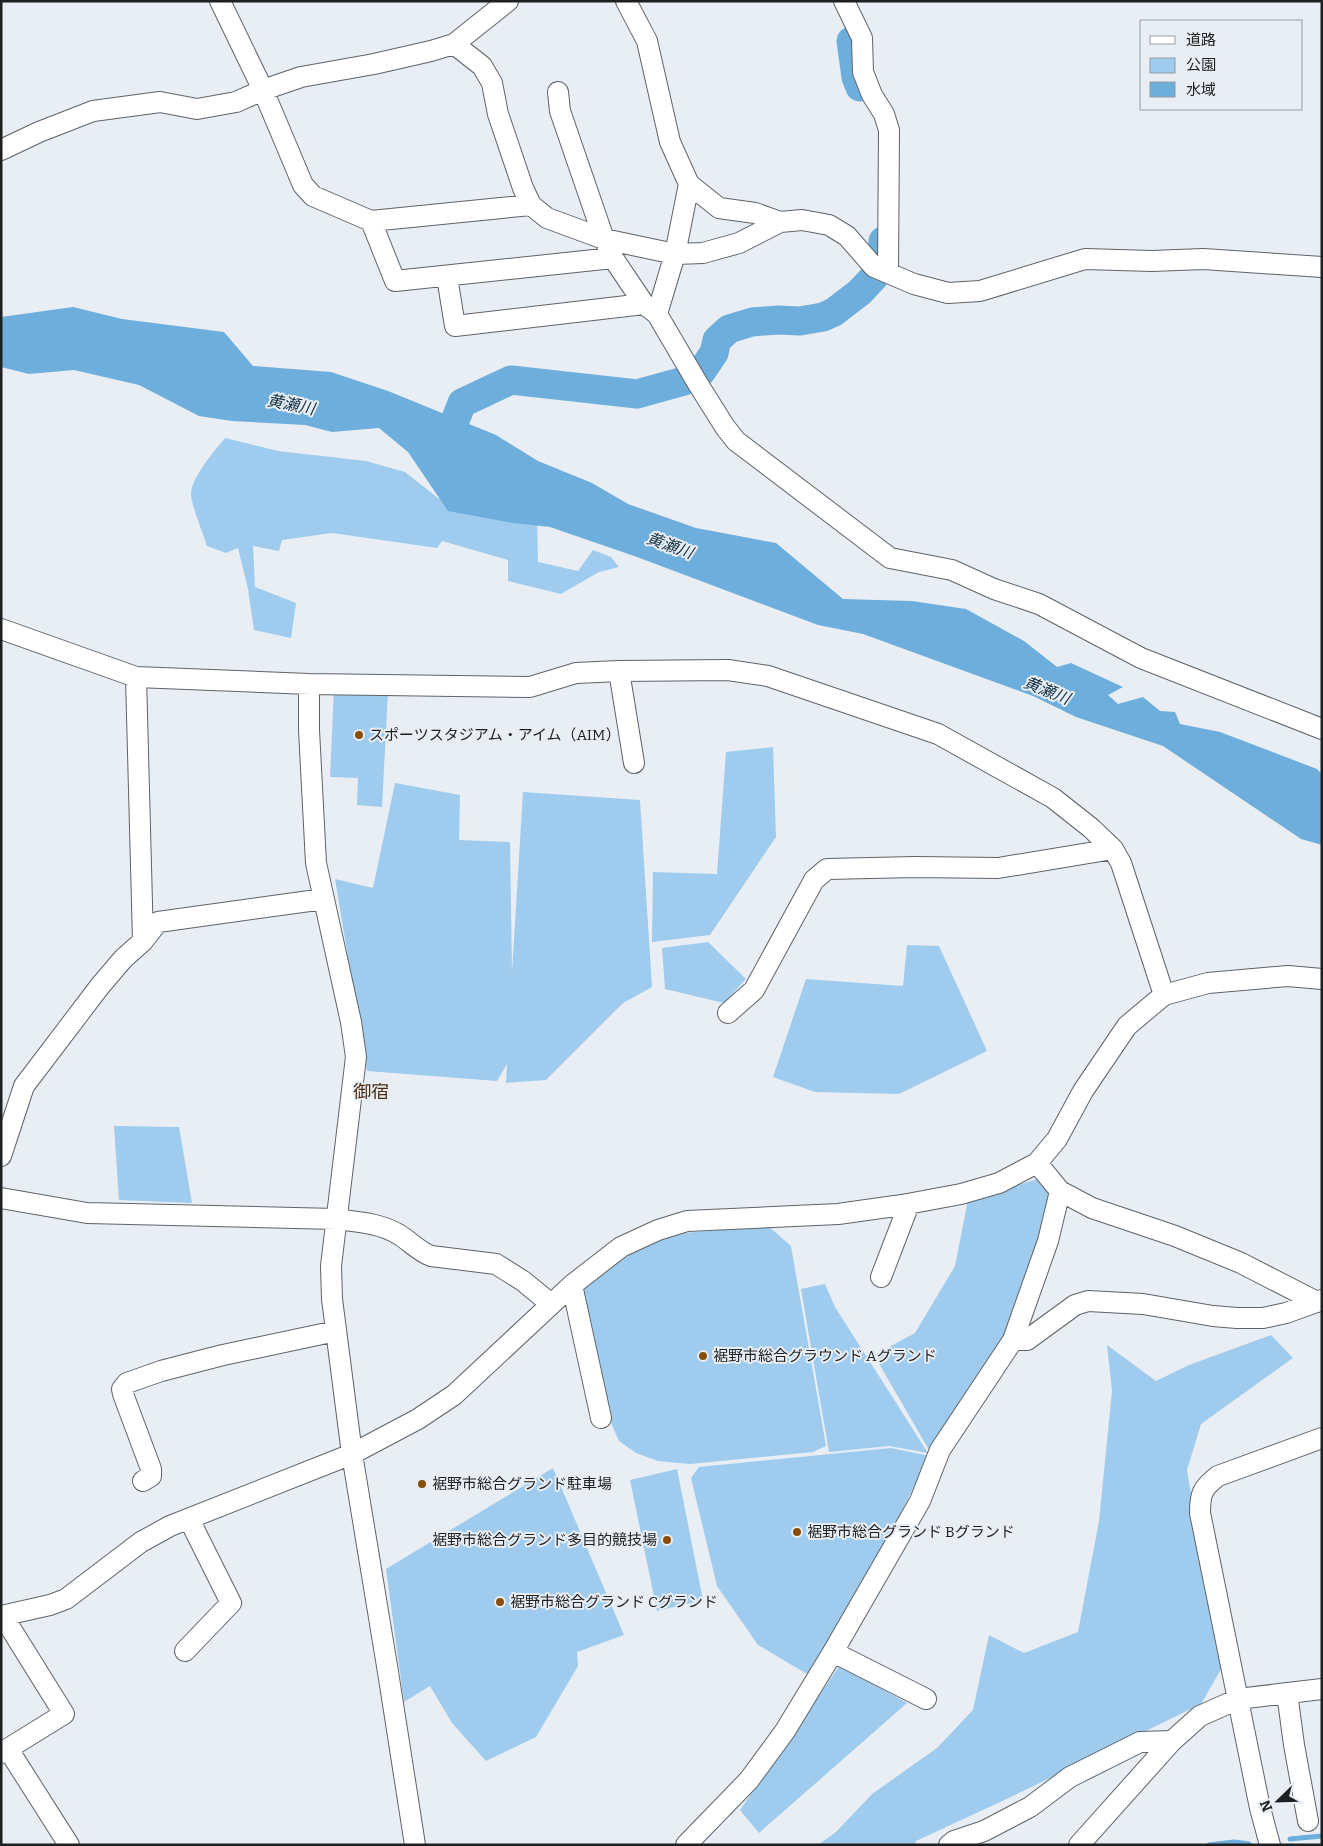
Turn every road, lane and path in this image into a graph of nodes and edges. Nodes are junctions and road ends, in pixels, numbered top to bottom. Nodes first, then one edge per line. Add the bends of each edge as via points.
1 (220, 1) edge
2 (508, 1) edge
3 (626, 1) edge
4 (844, 1) edge
5 (454, 44) junction
6 (263, 90) junction
7 (558, 92) dead end
8 (1, 150) edge
9 (689, 184) junction
10 (531, 205) junction
11 (371, 221) junction
12 (780, 222) junction
13 (604, 239) junction
14 (675, 254) junction
15 (613, 258) junction
16 (1322, 267) edge
17 (883, 271) junction
18 (447, 277) junction
19 (651, 309) junction
20 (1, 629) edge
21 (619, 671) junction
22 (136, 677) junction
23 (309, 684) junction
24 (1322, 728) edge
25 (634, 763) dead end
26 (1113, 848) junction
27 (324, 899) junction
28 (143, 941) junction
29 (1322, 979) edge
30 (1164, 996) junction
31 (728, 1013) dead end
32 (1, 1156) edge
33 (1037, 1163) junction
34 (1060, 1191) junction
35 (1, 1198) edge
36 (909, 1204) junction
37 (336, 1219) junction
38 (881, 1277) dead end
39 (572, 1285) junction
40 (1320, 1301) edge
41 (551, 1304) junction
42 (336, 1331) junction
43 (1013, 1340) junction
44 (601, 1418) dead end
45 (1322, 1438) edge
46 (352, 1454) junction
47 (143, 1481) dead end
48 (189, 1518) junction
49 (2, 1616) edge
50 (185, 1651) dead end
51 (833, 1652) junction
52 (1322, 1689) edge
53 (1287, 1693) junction
54 (926, 1699) dead end
55 (1238, 1699) junction
56 (1172, 1741) junction
57 (4, 1751) edge
58 (1308, 1821) dead end
59 (69, 1845) edge
60 (414, 1845) edge
61 (686, 1845) edge
62 (949, 1845) edge
63 (1080, 1845) edge
64 (1270, 1845) edge

1 - 6 street
2 - 5 street
3 - 9 street via 647,41 670,142
4 - 17 street via 862,38 863,72 889,130
5 - 6 street via 374,64 301,77
5 - 10 street via 482,66 492,83 498,114
6 - 8 street via 236,102 197,109 160,102 93,111
6 - 11 street via 303,185 313,196
7 - 13 street via 560,111
9 - 12 street via 719,208 755,213
9 - 14 street
10 - 11 street
10 - 13 street via 548,218
11 - 18 street via 395,281
12 - 14 street via 738,243 703,253
12 - 17 street via 802,220 829,225 848,236
13 - 14 street
13 - 15 street
14 - 19 street
15 - 18 street
15 - 19 street
16 - 17 street via 1203,259 1085,259 980,291 948,293
18 - 19 street via 455,326
19 - 24 street via 736,441 890,558 952,570 1039,604 1141,658
20 - 22 street
21 - 23 street via 576,674 530,688
21 - 25 street
21 - 26 street via 728,670 768,676 938,734 1053,798
22 - 23 street
22 - 28 street
23 - 27 street via 314,842
26 - 30 street via 1121,863
26 - 31 street via 998,868 827,869 814,880 754,990
27 - 28 street via 158,922
27 - 37 street via 356,1057
28 - 32 street via 100,986 24,1086
29 - 30 street via 1288,976 1208,983
30 - 33 street via 1127,1026 1083,1091 1057,1139
33 - 34 street
33 - 36 street via 999,1183
34 - 40 street via 1092,1208 1175,1236 1232,1260
34 - 43 street via 1048,1241
35 - 37 street via 87,1213
36 - 38 street
36 - 39 street via 838,1214 687,1222 658,1230 621,1248
37 - 41 street via 376,1225 398,1234 431,1256 496,1264
37 - 42 street via 331,1266
39 - 41 street
39 - 44 street
40 - 43 street via 1263,1318 1237,1318 1143,1304 1088,1301 1075,1305 1027,1340
41 - 46 street via 454,1395 418,1419
42 - 46 street
42 - 47 street via 223,1355 127,1383 122,1389 123,1394 151,1469 151,1476
43 - 51 street via 940,1450 920,1501
45 - 55 street via 1218,1476 1200,1497 1200,1514
46 - 48 street
46 - 60 street
48 - 49 street via 141,1542 66,1599
48 - 50 street via 231,1603
49 - 57 street via 64,1714
51 - 54 street
51 - 61 street via 785,1731 750,1780
52 - 53 street
53 - 55 street
53 - 58 street
55 - 56 street via 1200,1716
55 - 64 street
56 - 62 street via 1140,1742 1070,1777 1030,1807
56 - 63 street
57 - 59 street

